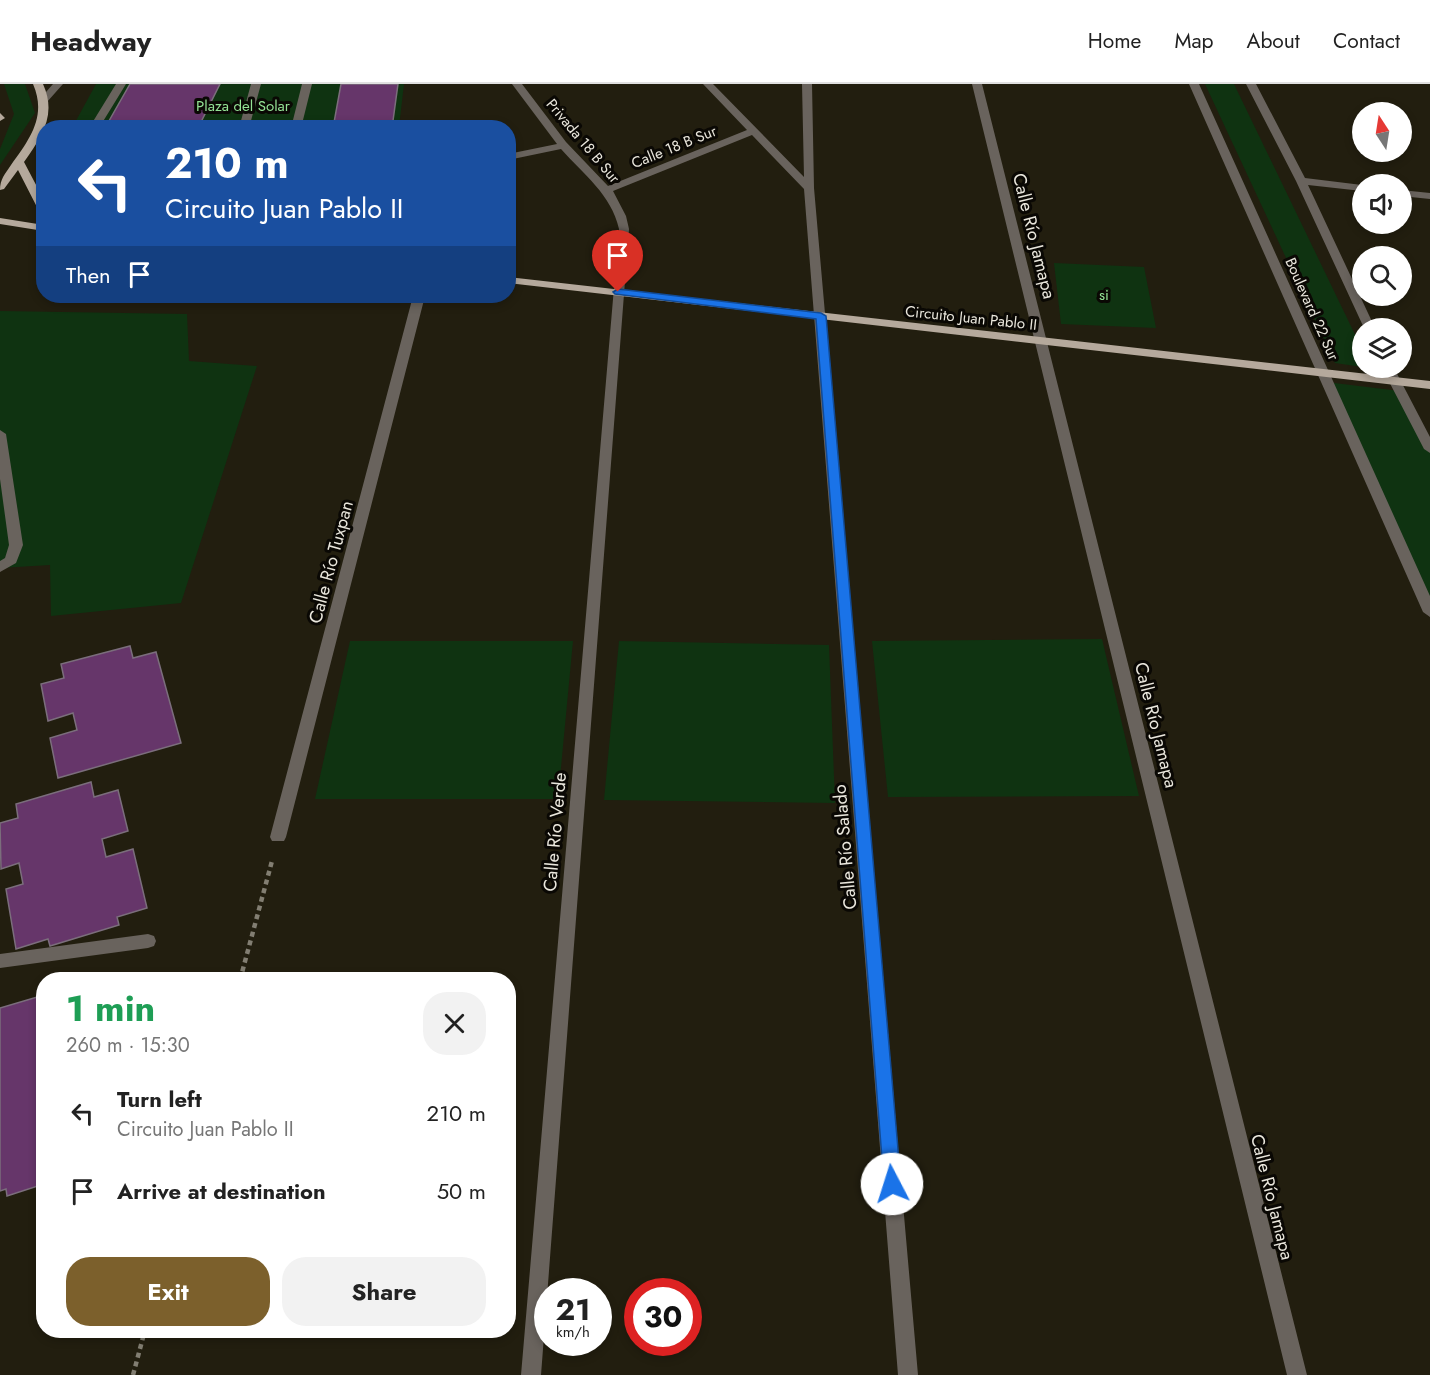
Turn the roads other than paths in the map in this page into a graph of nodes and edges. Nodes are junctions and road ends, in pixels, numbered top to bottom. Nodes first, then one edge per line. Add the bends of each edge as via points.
1 (38, 84) edge
2 (58, 84) edge
3 (121, 84) edge
4 (256, 84) edge
5 (307, 84) edge
6 (517, 84) edge
7 (708, 84) edge
8 (807, 84) edge
9 (977, 84) edge
10 (1194, 84) edge
11 (1251, 84) edge
12 (44, 100) junction
13 (40, 120) edge
14 (99, 120) edge
15 (246, 120) edge
16 (298, 120) edge
17 (36, 131) edge
18 (753, 131) junction
19 (564, 146) junction
20 (516, 155) edge
21 (19, 162) junction
22 (1301, 181) junction
23 (1352, 187) edge
24 (0, 188) edge
25 (809, 188) junction
26 (607, 190) junction
27 (1412, 194) edge
28 (36, 195) edge
29 (1430, 196) edge
30 (0, 221) edge
31 (36, 227) edge
32 (516, 281) edge
33 (618, 292) junction
34 (417, 303) edge
35 (821, 316) junction
36 (1365, 318) edge
37 (1040, 340) junction
38 (1322, 372) junction
39 (1393, 378) edge
40 (1394, 381) junction
41 (1430, 385) edge
42 (0, 435) edge
43 (1430, 449) edge
44 (0, 568) edge
45 (1430, 612) edge
46 (278, 837) road end
47 (148, 941) dead end
48 (0, 961) edge
49 (531, 1375) edge
50 (908, 1375) edge
51 (1297, 1375) edge

1 - 12 main road
2 - 12 street
3 - 14 street
4 - 15 street
5 - 16 street
6 - 19 street, Privada 18 B Sur
7 - 18 street
8 - 25 street
9 - 37 street, Calle Río Jamapa
10 - 38 street, Boulevard 22 Sur
11 - 22 street
12 - 13 main road
17 - 21 main road
18 - 25 street
18 - 26 street, Calle 18 B Sur
19 - 20 street
19 - 26 street, Privada 18 B Sur
21 - 24 main road
21 - 28 main road
22 - 23 street
22 - 36 street
25 - 35 street, Calle Río Salado
26 - 33 street, Privada 18 B Sur via 623,219
27 - 29 street
30 - 31 main road
32 - 33 main road, Circuito Juan Pablo II
33 - 35 main road, Circuito Juan Pablo II
33 - 49 street, Calle Río Verde
34 - 46 street, Calle Río Tuxpan
35 - 37 main road, Circuito Juan Pablo II
35 - 50 street, Calle Río Salado
37 - 38 main road, Circuito Juan Pablo II
37 - 51 street, Calle Río Jamapa
38 - 40 main road, Circuito Juan Pablo II
38 - 45 street, Boulevard 22 Sur
39 - 40 street
40 - 41 main road, Circuito Juan Pablo II
40 - 43 street
42 - 44 street via 16,545 11,560
47 - 48 street

